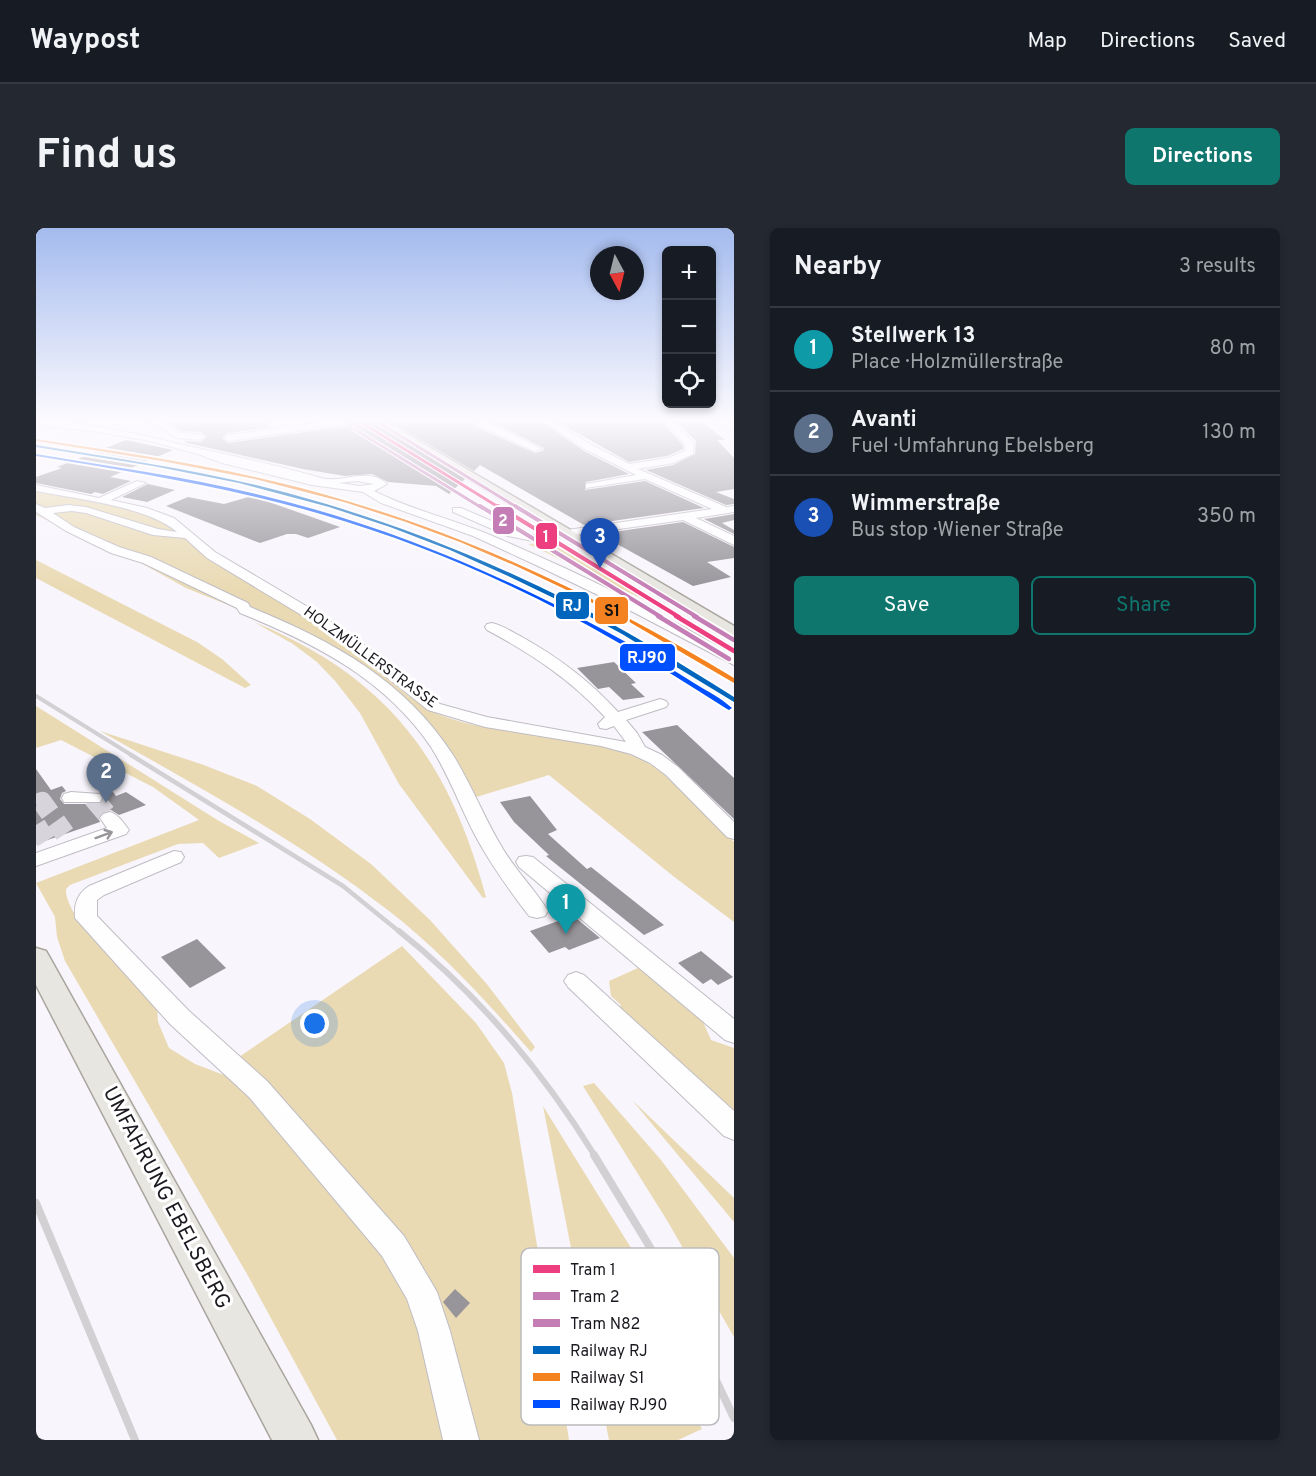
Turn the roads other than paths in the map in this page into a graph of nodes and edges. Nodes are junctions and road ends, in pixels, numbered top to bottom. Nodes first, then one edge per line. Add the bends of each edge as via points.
1 (293, 478) edge
2 (473, 478) edge
3 (639, 478) edge
4 (652, 478) edge
5 (326, 482) junction
6 (141, 483) dead end
7 (591, 486) dead end
8 (36, 488) edge
9 (364, 488) junction
10 (101, 501) junction
11 (40, 509) edge
12 (729, 509) edge
13 (458, 510) dead end
14 (684, 516) junction
15 (568, 534) junction
16 (187, 535) junction
17 (525, 537) junction
18 (734, 541) edge
19 (508, 548) junction
20 (492, 627) dead end
21 (734, 633) edge
22 (734, 661) edge
23 (660, 704) dead end
24 (615, 718) junction
25 (601, 741) junction
26 (637, 750) junction
27 (71, 798) dead end
28 (93, 798) dead end
29 (110, 818) dead end
30 (734, 833) edge
31 (46, 851) edge
32 (174, 857) dead end
33 (526, 862) dead end
34 (537, 911) dead end
35 (36, 957) edge
36 (576, 981) dead end
37 (734, 1033) edge
38 (734, 1128) edge
39 (296, 1440) edge
40 (461, 1440) edge

1 - 5 street
2 - 15 main road
3 - 7 street
4 - 12 street
5 - 9 street
5 - 9 street via 366,479 382,484
6 - 10 street
8 - 10 street, HOLZMÜLLERSTRASSE
9 - 19 street
10 - 16 street, HOLZMÜLLERSTRASSE via 170,520
11 - 16 street via 83,510 153,532
11 - 34 street via 70,529 147,560 245,610 309,637 386,687 419,719 440,748 485,837
12 - 14 street
13 - 17 street
14 - 15 street
14 - 18 street
15 - 17 street
15 - 21 main road
16 - 25 street, HOLZMÜLLERSTRASSE via 211,555 341,636 434,707 485,722
17 - 19 street
19 - 22 street via 605,591
20 - 24 street via 571,673
23 - 24 street
24 - 25 street via 604,725
24 - 26 street via 635,739
25 - 26 street, HOLZMÜLLERSTRASSE
26 - 30 street, HOLZMÜLLERSTRASSE via 672,771
27 - 28 street
31 -> 29 street via 70,840 119,830
32 - 40 street via 90,895 85,904 86,918 178,1017 258,1089 393,1246 421,1292
33 - 37 street
35 - 39 main road, UMFAHRUNG EBELSBERG
36 - 38 street

